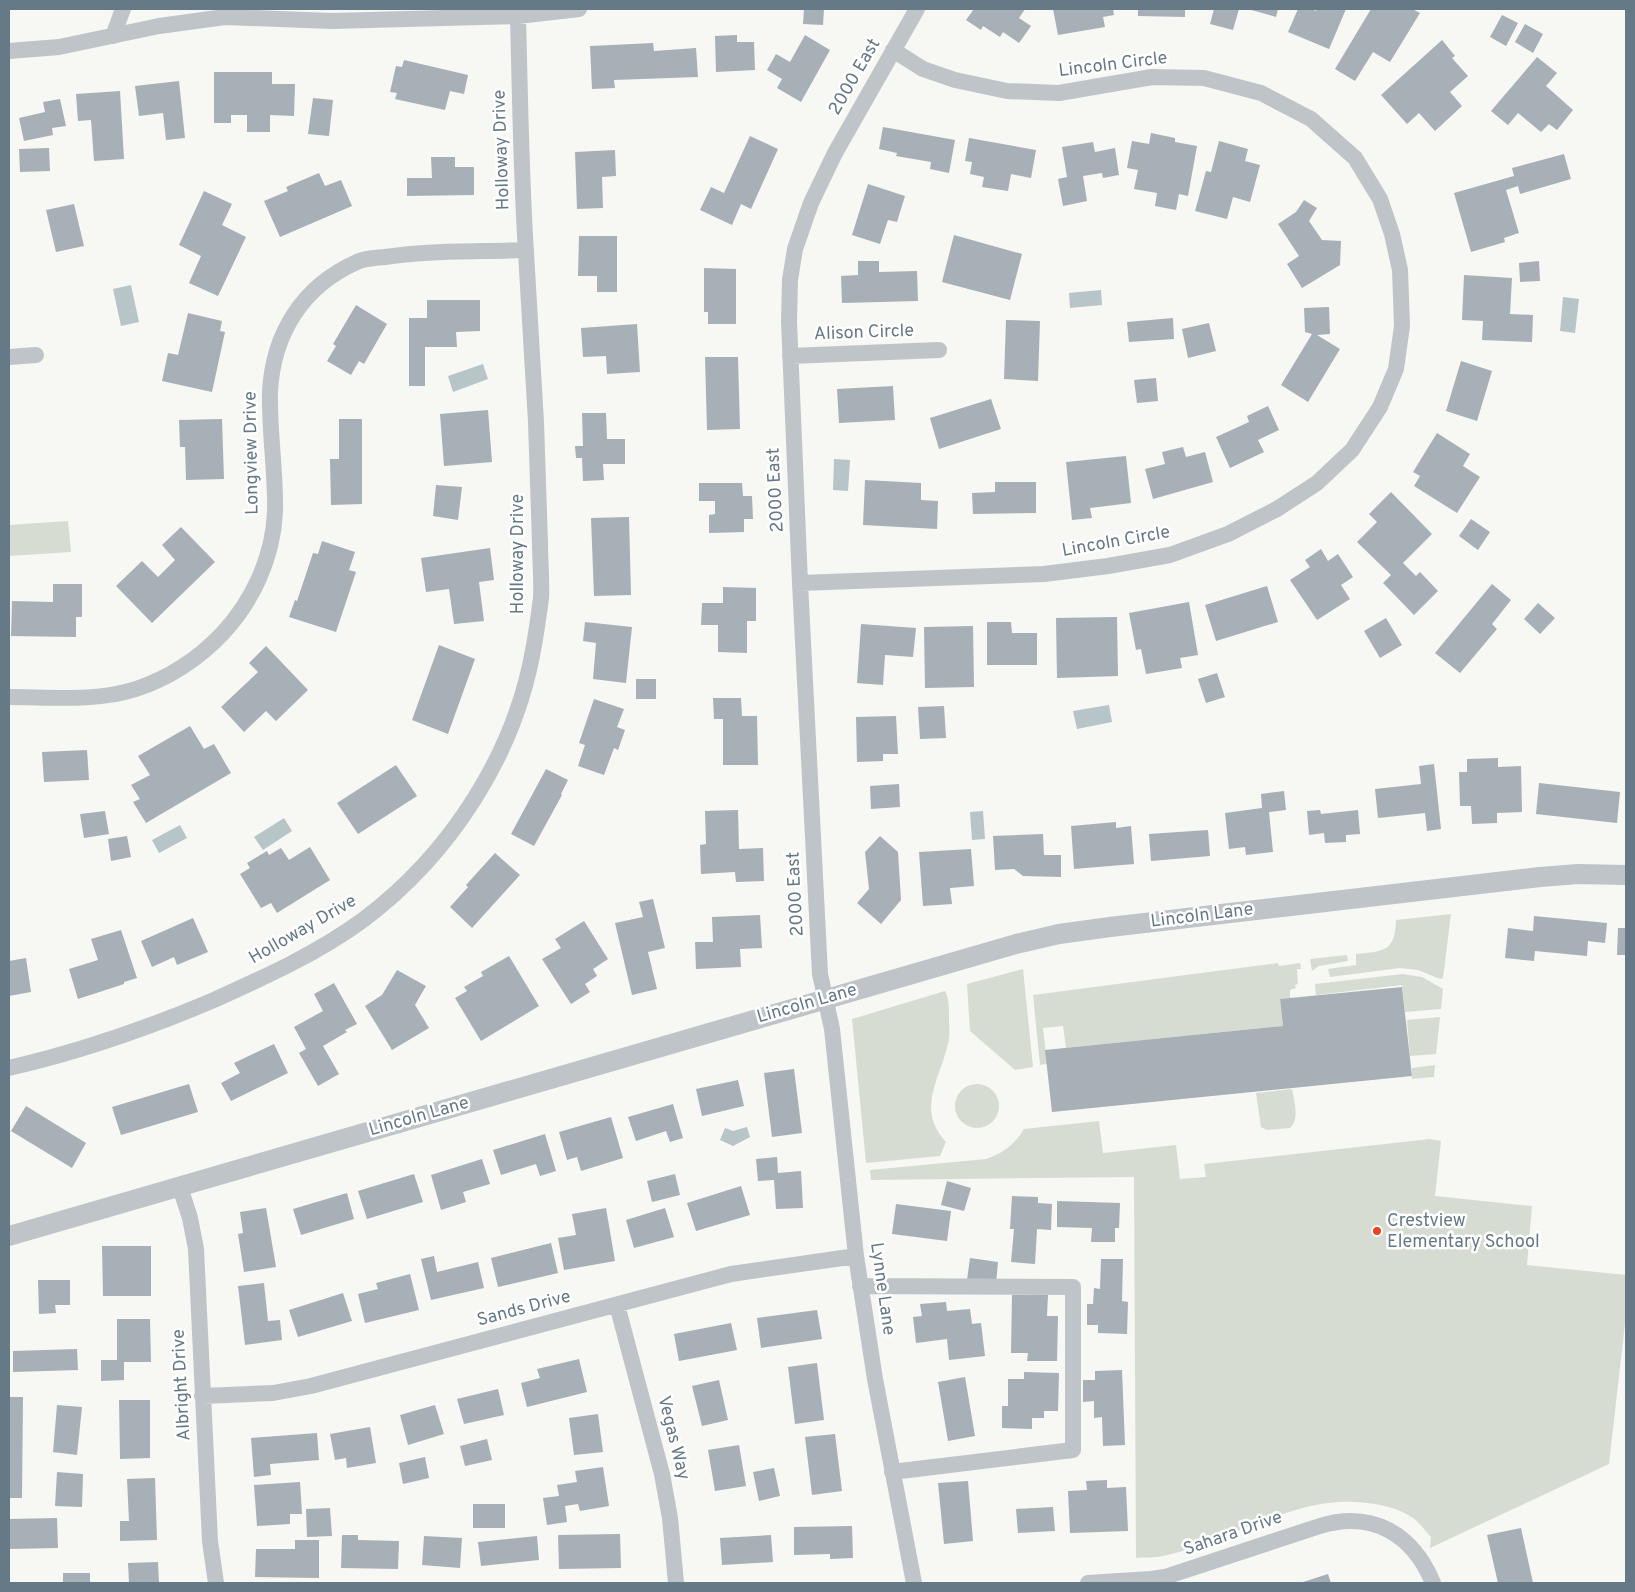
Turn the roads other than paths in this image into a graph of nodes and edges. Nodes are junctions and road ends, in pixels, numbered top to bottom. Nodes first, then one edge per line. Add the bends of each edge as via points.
1 (123, 9) edge
2 (579, 9) edge
3 (917, 9) edge
4 (536, 12) edge
5 (518, 16) junction
6 (113, 36) junction
7 (893, 50) junction
8 (9, 51) edge
9 (526, 250) junction
10 (940, 350) dead end
11 (36, 355) dead end
12 (790, 356) junction
13 (9, 357) edge
14 (800, 583) junction
15 (9, 697) edge
16 (1626, 875) edge
17 (825, 998) junction
18 (9, 1068) edge
19 (180, 1187) junction
20 (9, 1236) edge
21 (856, 1256) junction
22 (860, 1286) junction
23 (617, 1305) junction
24 (202, 1396) junction
25 (892, 1472) junction
26 (216, 1583) edge
27 (676, 1583) edge
28 (914, 1583) edge
29 (1088, 1583) edge
30 (1433, 1583) edge

1 - 6 street
2 - 4 street
3 - 7 street, 2000 East
4 - 5 street
5 - 6 street via 332,21 225,17
5 - 9 street, Holloway Drive
6 - 8 street via 59,47
7 - 12 street, 2000 East via 835,153 804,220 790,280
7 - 14 street, Lincoln Circle via 923,69 955,80 1007,91 1059,93 1152,77 1204,78 1261,93 1311,119 1354,158 1380,199 1392,234 1400,270 1402,326 1396,369 1380,407 1352,450 1317,483 1277,509 1228,534 1179,552 1044,574
9 - 15 street, Longview Drive via 406,254 359,261 330,277 307,296 288,321 275,355 270,391 275,513 269,553 253,593 234,621 209,648 172,674 136,689 100,696
9 - 18 street, Holloway Drive via 533,351 541,595 534,648 520,702 481,788 455,828 421,869 360,922 313,952 184,1013 50,1059
10 - 12 street, Alison Circle
11 - 13 street
12 - 14 street, 2000 East
14 - 17 street, 2000 East via 820,974
16 - 17 street, Lincoln Lane via 1540,877 1076,932 1006,946
17 - 19 street, Lincoln Lane
17 - 21 street, Lynne Lane via 832,1029
19 - 20 street, Lincoln Lane
19 - 24 street, Albright Drive via 196,1249
21 - 22 street, Lynne Lane
21 - 23 street, Sands Drive via 740,1272
22 - 25 street, Lynne Lane
22 - 25 street via 1073,1287 1073,1450
23 - 24 street, Sands Drive via 311,1386 273,1393
23 - 27 street, Vegas Way via 662,1474
24 - 26 street, Albright Drive via 211,1554
25 - 28 street, Lynne Lane
29 - 30 street, Sahara Drive via 1165,1577 1332,1522 1356,1521 1389,1530 1409,1544 1424,1562

